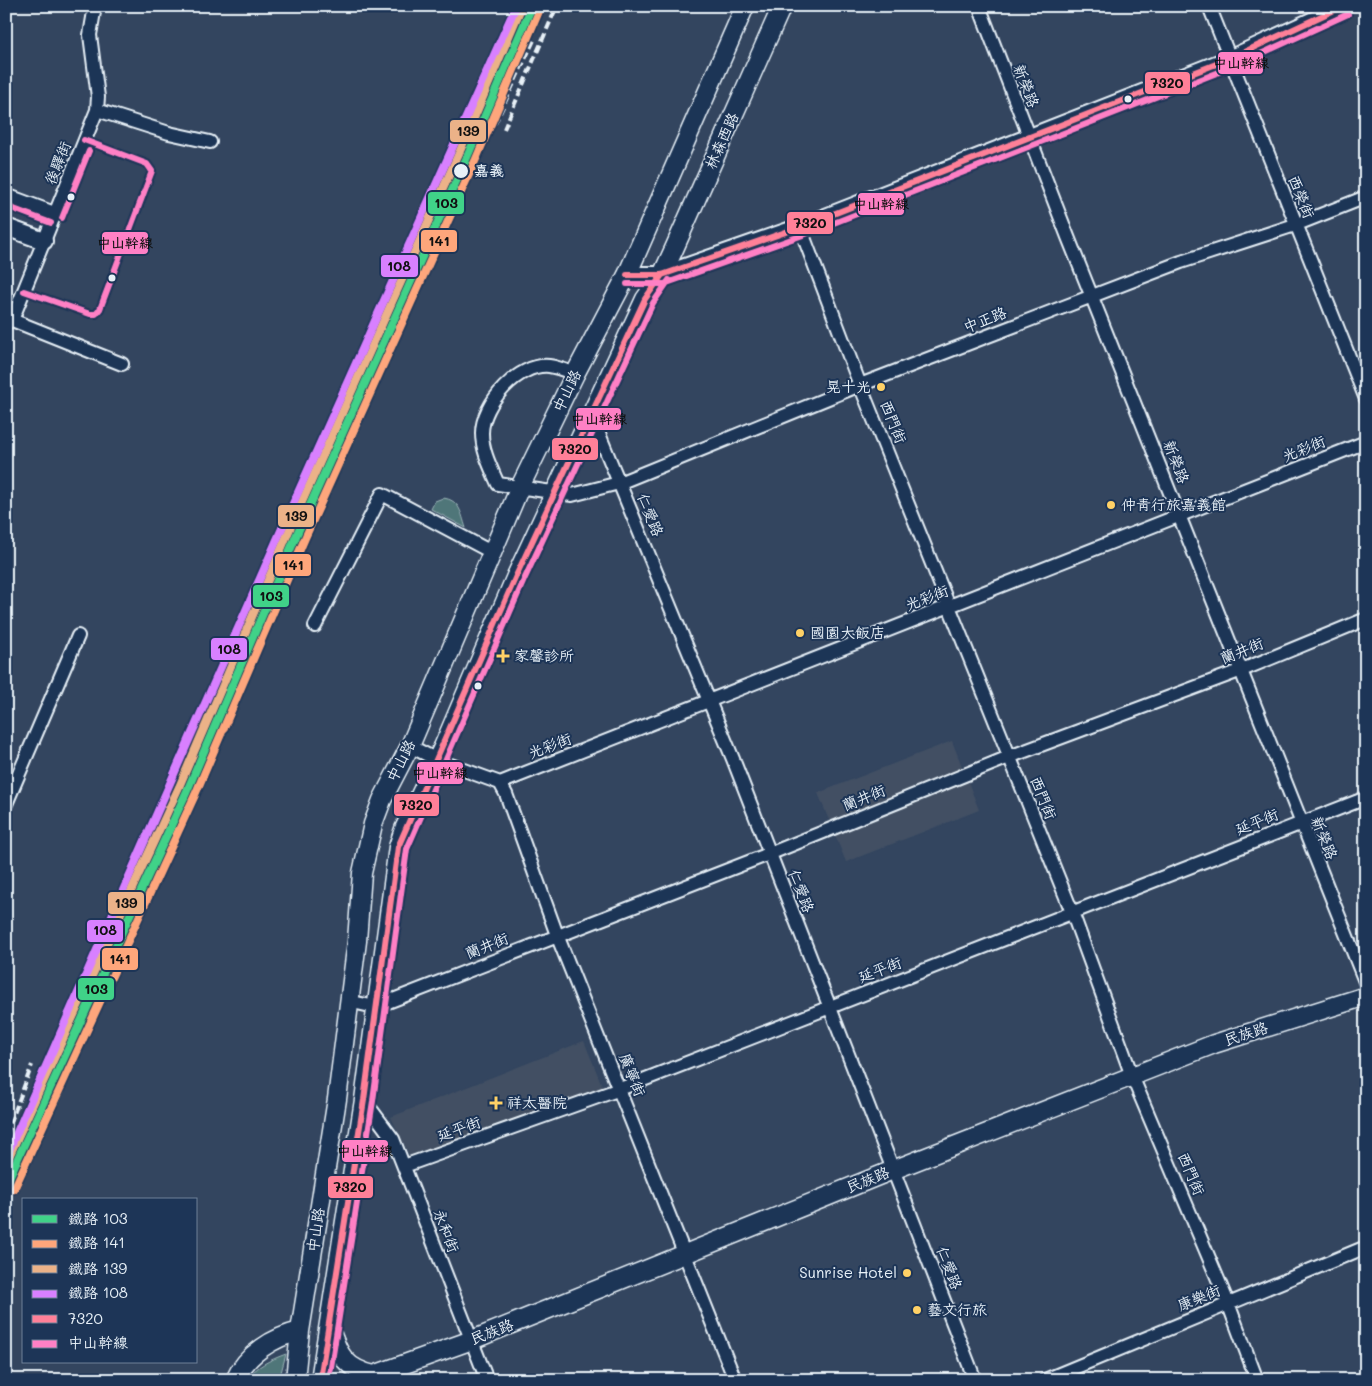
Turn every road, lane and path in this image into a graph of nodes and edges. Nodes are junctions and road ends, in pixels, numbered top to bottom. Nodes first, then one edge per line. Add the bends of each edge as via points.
1 (95, 6) edge
2 (745, 6) edge
3 (782, 6) edge
4 (979, 6) edge
5 (1209, 6) edge
6 (1344, 6) edge
7 (1229, 59) junction
8 (97, 110) junction
9 (1029, 139) junction
10 (210, 142) dead end
11 (6, 197) edge
12 (1366, 197) edge
13 (54, 215) junction
14 (1295, 225) junction
15 (6, 227) edge
16 (800, 227) junction
17 (44, 241) junction
18 (627, 275) junction
19 (662, 275) junction
20 (1093, 296) junction
21 (9, 321) edge
22 (122, 364) dead end
23 (575, 374) junction
24 (860, 385) junction
25 (1366, 399) edge
26 (592, 417) junction
27 (1366, 442) edge
28 (619, 483) junction
29 (520, 487) junction
30 (556, 492) junction
31 (1179, 516) junction
32 (493, 553) junction
33 (949, 606) junction
34 (1366, 619) edge
35 (315, 626) dead end
36 (78, 636) dead end
37 (1242, 670) junction
38 (709, 701) junction
39 (410, 746) junction
40 (1009, 757) junction
41 (437, 760) junction
42 (500, 783) junction
43 (1366, 798) edge
44 (6, 804) edge
45 (1300, 822) junction
46 (769, 854) junction
47 (1072, 912) junction
48 (557, 935) junction
49 (1366, 984) edge
50 (1366, 996) edge
51 (348, 1002) junction
52 (375, 1007) junction
53 (829, 1008) junction
54 (1132, 1076) junction
55 (620, 1089) junction
56 (338, 1090) junction
57 (364, 1100) junction
58 (404, 1166) junction
59 (893, 1170) junction
60 (1366, 1247) edge
61 (685, 1256) junction
62 (1228, 1303) junction
63 (329, 1326) junction
64 (300, 1332) junction
65 (472, 1340) junction
66 (371, 1379) edge
67 (235, 1380) edge
68 (295, 1380) edge
69 (320, 1380) edge
70 (487, 1380) edge
71 (735, 1380) edge
72 (975, 1380) edge
73 (1045, 1380) edge
74 (1257, 1380) edge

1 - 8 street, 後驛街 via 90,35
2 - 18 main road
3 - 19 main road, 林森西路
4 - 9 street, 新榮路
5 - 7 street, 西榮街
6 - 7 street
7 - 9 street
7 - 14 street, 西榮街
8 - 10 street via 169,133
8 - 13 street, 後驛街
9 - 16 street
9 - 20 street, 新榮路
11 - 13 street
12 - 14 street, 中正路
13 - 17 street, 後驛街
14 - 20 street, 中正路 via 1181,262
14 - 25 street, 西榮街
15 - 17 street
16 - 19 street
16 - 24 street, 西門街
17 - 21 street, 後驛街
18 - 19 street
18 - 23 main road, 中山路
19 - 26 main road, 中山路 via 645,299
20 - 24 street, 中正路
20 - 31 street, 新榮路
21 - 22 street
23 - 29 main road, 中山路
23 - 29 street, 中正路 via 549,366 536,367 509,382 486,412 482,433 484,452 498,484
24 - 28 street, 中正路
24 - 33 street, 西門街
26 - 28 street, 仁愛路
26 - 30 main road, 中山路
27 - 31 street, 光彩街
28 - 30 street, 中正路 via 572,495
28 - 38 street, 仁愛路
29 - 30 street, 中正路
29 - 32 main road, 中山路
30 - 41 main road, 中山路
31 - 33 street, 光彩街
31 - 37 street, 新榮路
32 - 35 street via 382,494
32 - 39 main road, 中山路
33 - 38 street, 光彩街
33 - 40 street, 西門街
34 - 37 street, 蘭井街
36 - 44 street
37 - 40 street, 蘭井街
37 - 45 street, 新榮路
38 - 42 street, 光彩街
38 - 46 street, 仁愛路
39 - 41 street
39 - 51 main road, 中山路 via 372,824 362,873
40 - 46 street, 蘭井街
40 - 47 street, 西門街
41 - 42 street
41 - 52 main road, 中山路 via 398,847
42 - 48 street, 廣寧街
43 - 45 street, 延平街
45 - 47 street, 延平街
45 - 49 street, 新榮路
46 - 48 street, 蘭井街
46 - 53 street, 仁愛路
47 - 53 street, 延平街
47 - 54 street, 西門街
48 - 52 street, 蘭井街
48 - 55 street, 廣寧街
50 - 54 main road, 民族路 via 1214,1044
51 - 52 street
51 - 56 main road, 中山路
52 - 57 main road, 中山路
53 - 55 street, 延平街
53 - 59 street, 仁愛路
54 - 59 main road, 民族路
54 - 62 street, 西門街
55 - 58 street, 延平街
55 - 61 street, 廣寧街
56 - 57 main road
56 - 64 main road, 中山路
57 - 58 street, 永和街 via 393,1139
57 - 63 main road, 中山路
58 - 65 street, 永和街
59 - 61 main road, 民族路
59 - 72 street, 仁愛路
60 - 62 street, 康樂街
61 - 65 main road, 民族路
61 - 71 street, 廣寧街
62 - 73 street, 康樂街
62 - 74 street, 西門街
63 - 66 main road, 民族路 via 337,1350 356,1371
63 - 69 main road, 中山路
64 - 67 main road via 286,1334 270,1342 243,1367
64 - 68 main road, 中山路
65 - 66 main road, 民族路
65 - 70 street, 永和街

